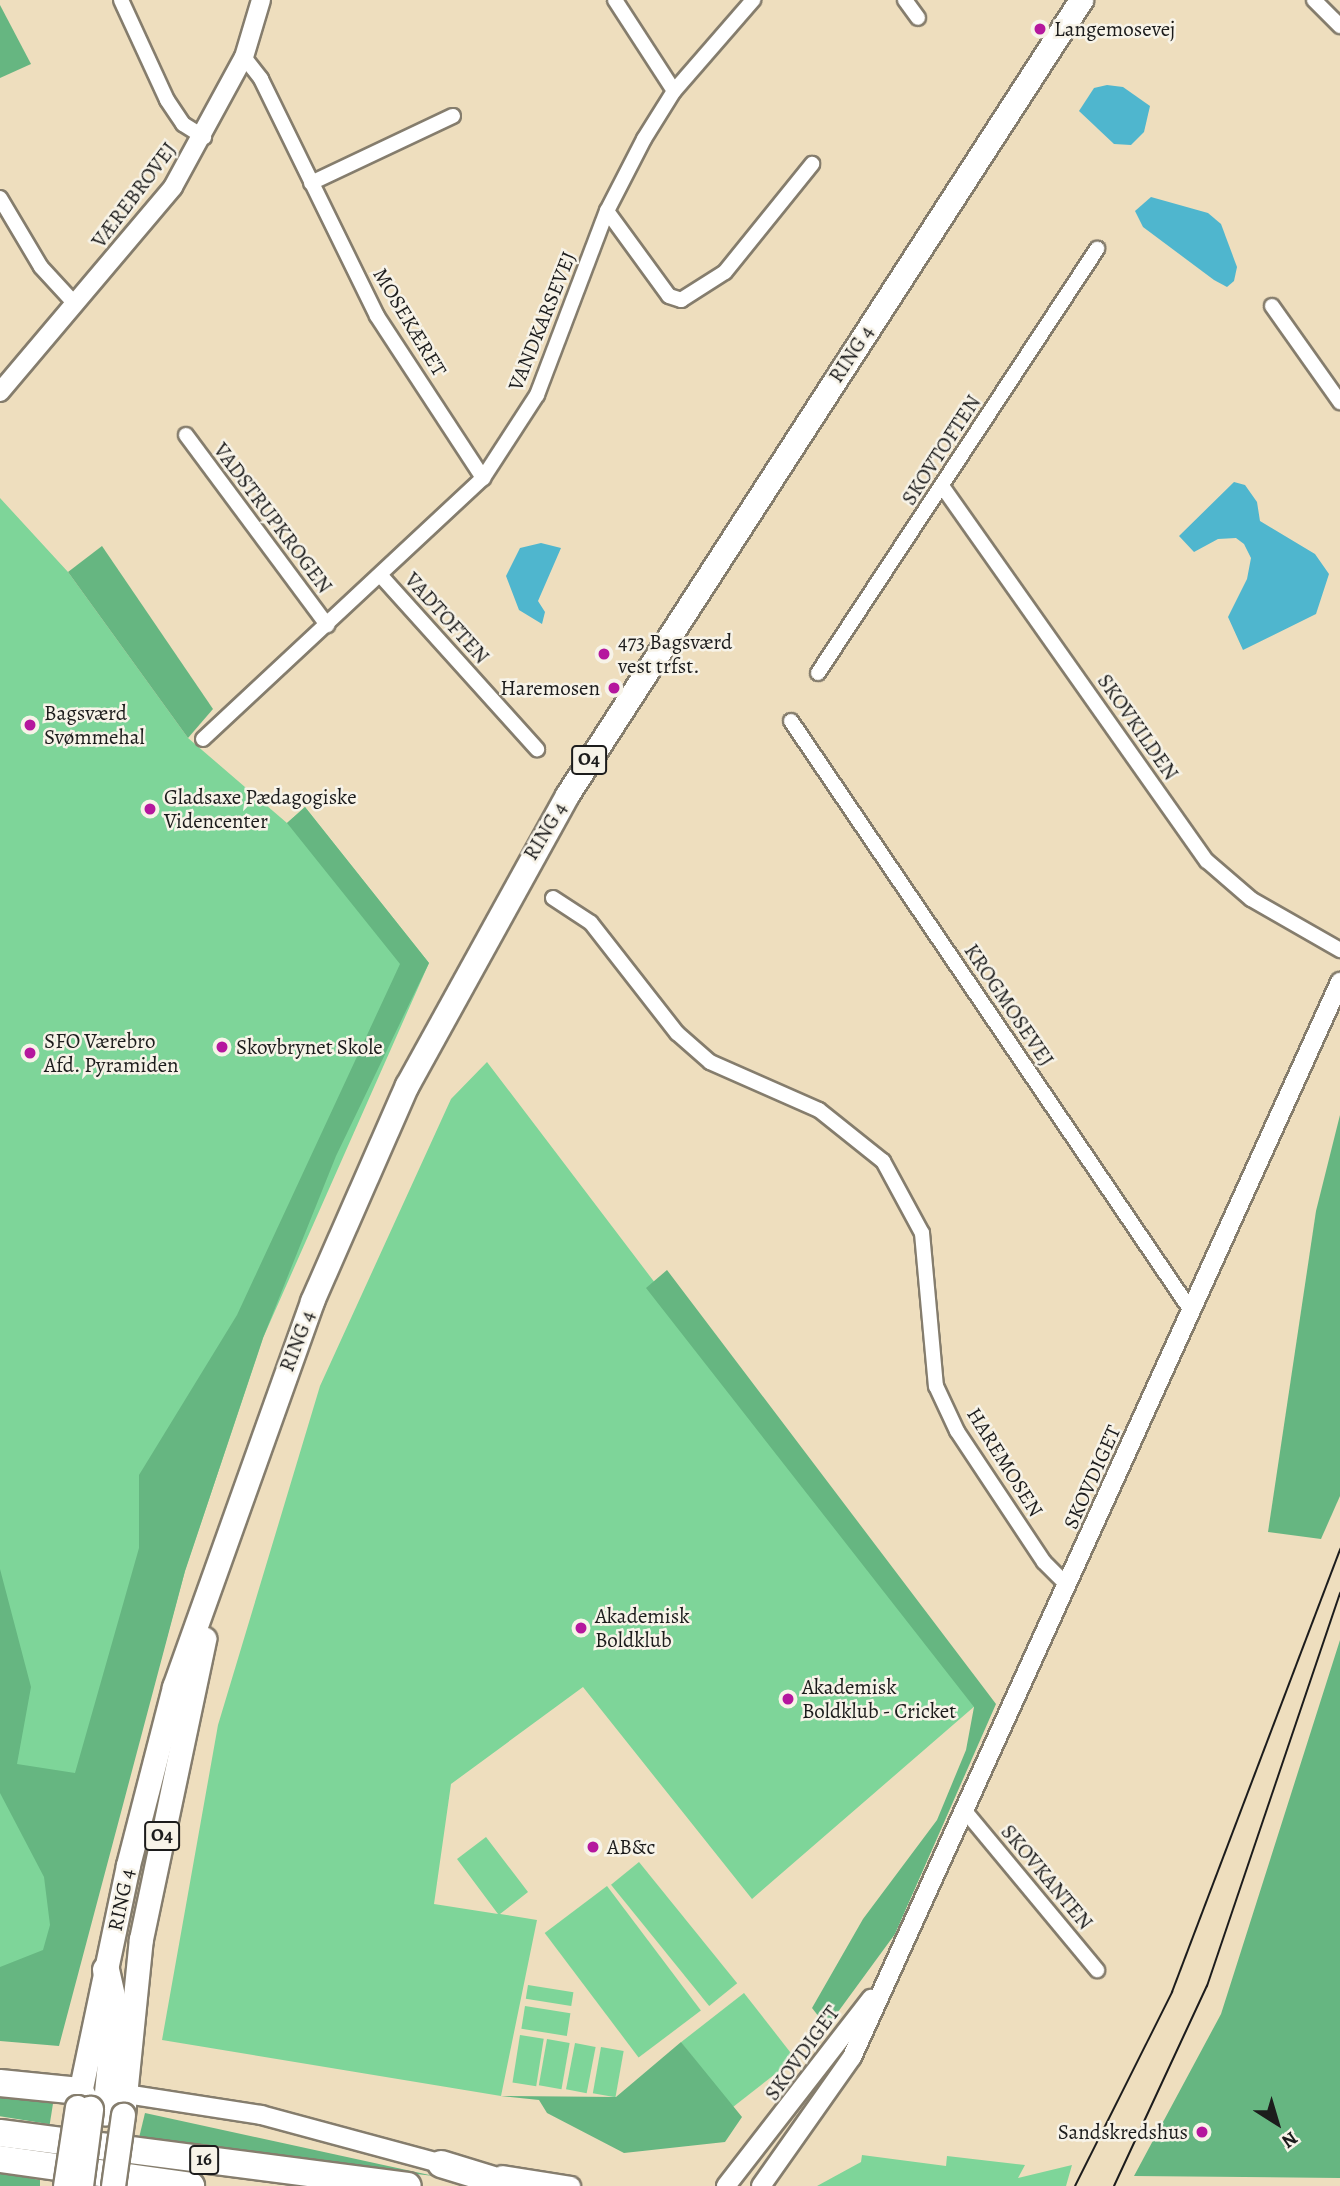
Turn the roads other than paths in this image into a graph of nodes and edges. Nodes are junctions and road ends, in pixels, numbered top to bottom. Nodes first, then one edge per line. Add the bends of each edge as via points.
1 (121, 0) edge
2 (261, 0) edge
3 (615, 0) edge
4 (753, 0) edge
5 (905, 0) edge
6 (1081, 0) edge
7 (1314, 0) edge
8 (918, 18) dead end
9 (1340, 26) edge
10 (244, 57) junction
11 (674, 91) junction
12 (453, 116) dead end
13 (204, 137) junction
14 (812, 164) dead end
15 (312, 183) junction
16 (0, 198) edge
17 (607, 211) junction
18 (1097, 249) dead end
19 (75, 304) junction
20 (1272, 306) dead end
21 (0, 392) edge
22 (1340, 402) edge
23 (186, 435) dead end
24 (483, 478) junction
25 (942, 486) junction
26 (382, 578) junction
27 (327, 625) junction
28 (818, 673) dead end
29 (791, 722) dead end
30 (203, 739) dead end
31 (537, 749) dead end
32 (553, 898) dead end
33 (1340, 950) edge
34 (1340, 982) edge
35 (1192, 1312) junction
36 (215, 1581) junction
37 (1067, 1585) junction
38 (965, 1811) junction
39 (106, 1970) joint
40 (1097, 1970) dead end
41 (880, 1988) junction
42 (0, 2083) edge
43 (101, 2103) junction
44 (0, 2133) edge
45 (0, 2160) edge
46 (441, 2164) junction
47 (65, 2186) edge
48 (80, 2186) edge
49 (96, 2186) edge
50 (113, 2186) edge
51 (191, 2186) edge
52 (408, 2186) edge
53 (513, 2186) edge
54 (571, 2186) edge
55 (726, 2186) edge
56 (761, 2186) edge

1 - 13 street via 167,100 183,124
2 - 10 street, VÆREBROVEJ
3 - 11 street
4 - 11 street, VANDKARSEVEJ
5 - 8 street
6 - 36 main road, RING 4 / O4 via 514,883 357,1195 274,1401
7 - 9 street
10 - 13 street, VÆREBROVEJ
10 - 15 street, MOSEKÆRET
11 - 17 street, VANDKARSEVEJ
12 - 15 street
13 - 19 street, VÆREBROVEJ via 144,225
14 - 17 street via 724,272 681,300 669,296
15 - 24 street, MOSEKÆRET via 377,316
16 - 19 street via 41,268
17 - 24 street, VANDKARSEVEJ via 537,395
18 - 25 street, SKOVTOFTEN
19 - 21 street, VÆREBROVEJ
20 - 22 street
23 - 27 street, VADSTRUPKROGEN
24 - 26 street, VANDKARSEVEJ
25 - 28 street, SKOVTOFTEN
25 - 33 street, SKOVKILDEN via 1207,861 1251,899
26 - 27 street, VANDKARSEVEJ
26 - 31 street, VADTOFTEN
27 - 30 street, VANDKARSEVEJ
29 - 35 street, KROGMOSEVEJ
32 - 37 street, HAREMOSEN via 595,928 677,1033 709,1062 819,1110 883,1161 922,1233 936,1386 964,1442 1044,1562
34 - 35 street, SKOVDIGET
35 - 37 street, SKOVDIGET
36 - 39 main road, RING 4 / O4 via 174,1687
36 - 43 main road, RING 4 / O4 via 141,1939
37 - 38 street, SKOVDIGET
38 - 40 street, SKOVKANTEN
38 - 41 street, SKOVDIGET
39 - 43 highway via 116,2014
41 - 55 street, SKOVDIGET via 762,2146
41 - 56 street, SKOVDIGET via 852,2057
42 - 43 highway
43 - 46 street via 261,2115
43 - 47 main road, RING 4 / O4, bridge
43 - 48 highway, bridge
43 - 49 highway
43 - 50 main road, RING 4 / O4, bridge
44 - 52 highway, 16
45 - 51 highway, 16
46 - 53 highway
46 - 54 street

